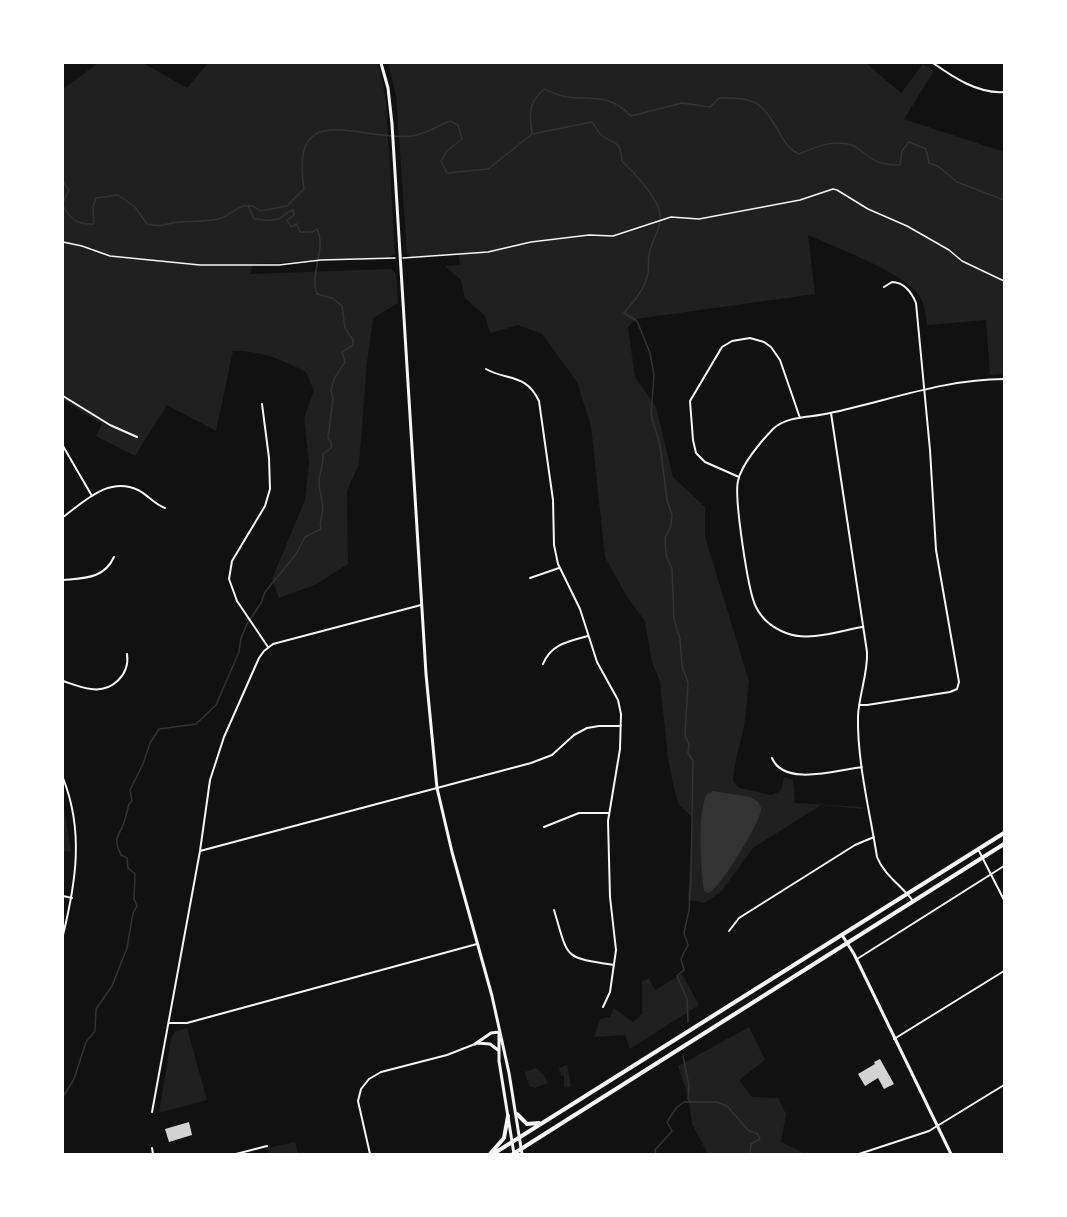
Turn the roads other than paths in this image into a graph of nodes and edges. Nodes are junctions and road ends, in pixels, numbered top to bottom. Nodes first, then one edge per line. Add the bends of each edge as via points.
1 (381, 63) edge
2 (933, 63) edge
3 (1004, 92) edge
4 (884, 287) dead end
5 (486, 369) dead end
6 (1004, 379) edge
7 (925, 391) junction
8 (63, 396) edge
9 (262, 404) dead end
10 (831, 413) junction
11 (800, 418) junction
12 (137, 437) dead end
13 (63, 446) edge
14 (739, 477) junction
15 (92, 496) junction
16 (165, 508) dead end
17 (63, 517) edge
18 (114, 557) dead end
19 (559, 568) junction
20 (530, 578) dead end
21 (63, 580) edge
22 (421, 605) junction
23 (862, 627) junction
24 (588, 636) junction
25 (268, 647) junction
26 (127, 654) dead end
27 (543, 664) dead end
28 (63, 681) edge
29 (859, 705) junction
30 (622, 726) junction
31 (772, 758) dead end
32 (862, 767) junction
33 (63, 778) edge
34 (437, 788) junction
35 (609, 813) junction
36 (544, 827) dead end
37 (1004, 833) edge
38 (874, 837) junction
39 (1004, 844) edge
40 (978, 849) junction
41 (200, 851) junction
42 (982, 858) junction
43 (1004, 866) edge
44 (990, 874) junction
45 (908, 894) junction
46 (63, 896) edge
47 (72, 898) junction
48 (1004, 900) edge
49 (913, 902) junction
50 (554, 909) dead end
51 (729, 931) dead end
52 (63, 935) edge
53 (842, 935) junction
54 (847, 943) junction
55 (477, 944) junction
56 (856, 960) junction
57 (614, 965) junction
58 (1004, 971) edge
59 (603, 1007) dead end
60 (169, 1023) junction
61 (500, 1032) junction
62 (894, 1039) junction
63 (476, 1044) junction
64 (498, 1051) junction
65 (1004, 1085) edge
66 (152, 1112) dead end
67 (517, 1114) junction
68 (508, 1116) junction
69 (549, 1119) junction
70 (937, 1127) junction
71 (520, 1137) junction
72 (512, 1142) junction
73 (267, 1146) dead end
74 (152, 1148) dead end
75 (522, 1151) edge
76 (153, 1154) edge
77 (236, 1154) edge
78 (370, 1154) edge
79 (492, 1154) edge
80 (513, 1154) edge
81 (859, 1154) edge
82 (951, 1154) edge

1 - 22 main road via 392,124
2 - 3 street via 972,86
4 - 7 street via 897,282 914,298
5 - 19 street via 524,382 539,400
6 - 7 street
7 - 10 street
7 - 29 street via 936,550 958,687 940,694
8 - 12 street
9 - 25 street via 270,489 229,573 234,594
10 - 11 street
10 - 23 street
11 - 14 street via 773,429
11 - 14 street via 780,360 771,346 750,338 722,347 692,395 692,432 696,453 705,462
13 - 15 street
14 - 23 street via 736,494 752,598 760,614 780,630 802,637
15 - 16 street via 106,488 126,486
15 - 17 street
18 - 21 street via 106,570 96,575
19 - 20 street
19 - 24 street via 580,609
22 - 25 street
22 - 34 main road
23 - 29 street via 867,662
24 - 27 street via 559,645
24 - 30 street via 597,662 618,699
25 - 41 street via 259,658 218,753
26 - 28 street via 124,673 106,688 87,689
29 - 32 street
30 - 34 street via 587,728 545,758
30 - 35 street
31 - 32 street via 779,769 798,775
32 - 38 street
33 - 47 street via 77,843
34 - 41 street
34 - 55 main road
35 - 36 street via 579,813
35 - 57 street
37 - 40 main road
38 - 45 street via 879,863
38 - 51 street via 739,918
39 - 42 main road
40 - 42 street
40 - 45 main road
41 - 60 street
42 - 44 street
42 - 49 main road
43 - 44 street
44 - 48 street
44 - 56 street
45 - 49 street
45 - 53 main road
46 - 47 street
47 - 52 street
49 - 54 main road
50 - 57 street via 570,955
53 - 54 main road
53 - 69 main road
54 - 56 main road
54 - 75 main road
55 - 60 street via 187,1023
55 - 61 main road
56 - 62 main road
57 - 59 street
58 - 62 street
60 - 66 street
61 - 63 main road
61 - 64 main road
61 - 67 main road
62 - 70 main road
63 - 64 main road via 488,1043
63 - 78 street via 369,1079 358,1101
64 - 68 main road
65 - 70 street
67 - 69 main road via 529,1125
67 - 71 main road
68 - 72 main road
68 - 79 main road via 504,1138
69 - 71 main road
70 - 81 street
70 - 82 main road
71 - 72 main road
71 - 75 main road
72 - 79 main road
72 - 80 main road
73 - 77 street
74 - 76 street
75 - 80 main road

